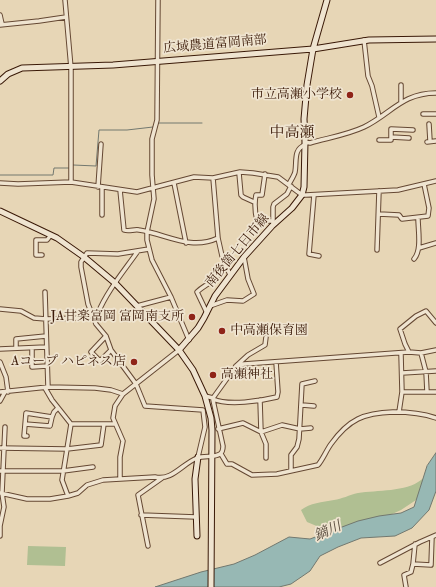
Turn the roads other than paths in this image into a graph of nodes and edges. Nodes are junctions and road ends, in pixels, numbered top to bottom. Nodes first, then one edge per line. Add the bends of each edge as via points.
1 (65, 0) edge
2 (158, 0) edge
3 (327, 0) edge
4 (0, 16) edge
5 (66, 17) junction
6 (1, 24) edge
7 (436, 39) edge
8 (364, 40) junction
9 (313, 49) junction
10 (158, 61) junction
11 (71, 68) junction
12 (0, 81) edge
13 (401, 84) dead end
14 (436, 93) edge
15 (401, 102) junction
16 (423, 114) dead end
17 (436, 114) edge
18 (379, 117) junction
19 (430, 124) dead end
20 (413, 130) dead end
21 (391, 138) junction
22 (409, 138) dead end
23 (379, 140) dead end
24 (436, 141) edge
25 (101, 144) dead end
26 (305, 144) junction
27 (239, 173) junction
28 (265, 174) junction
29 (213, 178) junction
30 (436, 181) edge
31 (71, 182) junction
32 (0, 183) edge
33 (174, 183) junction
34 (424, 184) junction
35 (290, 185) junction
36 (100, 187) junction
37 (154, 188) junction
38 (120, 190) junction
39 (380, 191) junction
40 (302, 194) junction
41 (314, 195) junction
42 (254, 202) junction
43 (0, 211) edge
44 (379, 214) junction
45 (102, 215) dead end
46 (418, 218) junction
47 (273, 223) junction
48 (147, 232) junction
49 (52, 236) junction
50 (218, 238) junction
51 (186, 243) junction
52 (436, 243) edge
53 (419, 248) junction
54 (149, 249) junction
55 (138, 250) junction
56 (377, 250) dead end
57 (42, 255) dead end
58 (319, 256) dead end
59 (84, 257) junction
60 (244, 257) junction
61 (414, 259) dead end
62 (226, 268) junction
63 (230, 275) junction
64 (115, 283) junction
65 (45, 292) dead end
66 (171, 297) junction
67 (137, 306) junction
68 (210, 306) junction
69 (0, 309) edge
70 (98, 313) dead end
71 (207, 313) junction
72 (92, 315) junction
73 (46, 319) junction
74 (436, 323) edge
75 (46, 336) junction
76 (106, 336) junction
77 (266, 337) dead end
78 (189, 340) junction
79 (46, 347) junction
80 (16, 348) junction
81 (32, 348) junction
82 (0, 349) edge
83 (111, 350) junction
84 (179, 350) junction
85 (436, 350) edge
86 (409, 352) junction
87 (421, 353) junction
88 (401, 354) junction
89 (0, 362) edge
90 (276, 362) junction
91 (46, 366) junction
92 (236, 366) junction
93 (436, 371) edge
94 (426, 372) junction
95 (402, 373) junction
96 (315, 381) dead end
97 (136, 384) junction
98 (46, 388) junction
99 (0, 392) edge
100 (6, 392) junction
101 (402, 392) junction
102 (427, 392) junction
103 (436, 392) edge
104 (123, 394) junction
105 (205, 396) junction
106 (213, 399) junction
107 (260, 400) junction
108 (0, 401) edge
109 (302, 405) junction
110 (314, 406) dead end
111 (58, 408) junction
112 (399, 412) junction
113 (52, 417) junction
114 (436, 418) edge
115 (25, 424) junction
116 (71, 424) junction
117 (104, 424) junction
118 (115, 424) junction
119 (5, 427) dead end
120 (311, 428) dead end
121 (218, 429) junction
122 (300, 429) junction
123 (261, 432) junction
124 (27, 436) dead end
125 (2, 448) edge
126 (67, 449) junction
127 (221, 454) junction
128 (212, 456) junction
129 (198, 457) junction
130 (266, 458) dead end
131 (93, 467) dead end
132 (2, 471) edge
133 (63, 471) junction
134 (292, 471) junction
135 (120, 478) junction
136 (162, 478) junction
137 (1, 493) edge
138 (68, 496) junction
139 (141, 515) junction
140 (196, 517) junction
141 (0, 536) edge
142 (197, 536) dead end
143 (434, 536) edge
144 (414, 544) junction
145 (148, 546) dead end
146 (380, 563) dead end
147 (413, 564) junction
148 (211, 587) edge
149 (406, 587) edge

1 - 5 street
2 - 10 street
3 - 9 street
4 - 6 street
5 - 6 street
5 - 11 street
7 - 8 street, 広域農道富岡南部
8 - 9 street, 広域農道富岡南部
8 - 18 street via 368,76
9 - 10 street, 広域農道富岡南部
9 - 26 street via 306,93
10 - 11 street, 広域農道富岡南部
10 - 37 street via 156,120 152,139
11 - 12 street, 広域農道富岡南部 via 22,68
11 - 31 street
13 - 15 street
14 - 15 street via 424,94
15 - 18 street
16 - 17 street
18 - 26 street via 360,129
19 - 24 street via 428,142
20 - 21 street via 391,130
21 - 22 street
21 - 23 street
25 - 36 street
26 - 35 street via 297,151
26 - 40 street
27 - 28 street
27 - 29 street
27 - 42 street via 241,195
28 - 35 street via 278,177
28 - 42 street via 262,195 256,195
29 - 33 street via 194,177
29 - 50 street
30 - 34 street
31 - 32 street
31 - 36 street
33 - 37 street
33 - 51 street
34 - 39 street
34 - 46 street via 428,216
35 - 40 street
35 - 47 street via 287,194 274,204
36 - 38 street
36 - 45 street
37 - 38 street via 138,192
37 - 48 street
38 - 48 street via 124,230
39 - 41 street
39 - 44 street
40 - 41 street
40 - 47 street, 南後箇七日市線 via 292,208
41 - 58 street via 309,254
42 - 47 street via 257,221
43 - 49 street
44 - 46 street via 399,215 402,219
44 - 56 street
46 - 53 street
47 - 60 street, 南後箇七日市線
48 - 51 street
48 - 54 street
49 - 57 street via 47,240 36,240 36,255
49 - 59 street
50 - 51 street via 209,242
50 - 62 street
52 - 53 street
53 - 61 street
54 - 55 street
54 - 66 street
55 - 59 street via 118,254 87,253
55 - 64 street
59 - 64 street
59 - 72 street via 81,267
60 - 63 street, 南後箇七日市線
60 - 68 street via 254,294 243,300 228,300
62 - 63 street
62 - 71 street via 197,292
63 - 68 street, 南後箇七日市線
64 - 67 street
64 - 70 street
65 - 73 street
66 - 67 street
66 - 78 street
67 - 84 street
68 - 71 street, 南後箇七日市線
69 - 73 street via 21,311 34,318
71 - 78 street, 南後箇七日市線
72 - 73 street
72 - 76 street
73 - 75 street
74 - 86 street via 426,311 400,329
75 - 79 street
75 - 80 street via 16,339
76 - 83 street
76 - 83 street via 91,352 100,361
77 - 92 street via 265,345
78 - 84 street, 南後箇七日市線
79 - 81 street
79 - 91 street
80 - 81 street
80 - 82 street
81 - 91 street via 32,367
83 - 97 street
84 - 97 street
84 - 105 street via 193,370
85 - 87 street
86 - 87 street
86 - 88 street
87 - 94 street
88 - 90 street
88 - 95 street
89 - 100 street via 6,377
90 - 92 street
90 - 107 street via 277,397
91 - 98 street
92 - 106 street
93 - 94 street
94 - 95 street
94 - 102 street
95 - 101 street
96 - 109 street via 302,384
97 - 104 street
97 - 129 street via 145,406 203,410 205,427
98 - 100 street
98 - 104 street via 95,388
98 - 111 street
99 - 100 street
100 - 108 street
101 - 102 street
101 - 112 street
102 - 103 street
104 - 118 street via 115,406
105 - 106 street
105 - 128 street via 211,418
106 - 107 street via 248,402
106 - 121 street
107 - 123 street
109 - 110 street
109 - 122 street
111 - 113 street
111 - 116 street
112 - 114 street via 419,413
112 - 134 street via 377,412 359,418 331,444 318,465
113 - 115 street via 50,426
113 - 115 street via 26,413
115 - 124 street via 24,436
116 - 117 street
116 - 126 street
117 - 118 street
117 - 126 street via 101,445
118 - 135 street via 123,441
119 - 125 street
120 - 122 street
121 - 123 street via 243,423
121 - 127 street via 223,446
122 - 123 street via 282,425
122 - 134 street via 297,447 291,455
123 - 130 street via 266,444
125 - 126 street
125 - 132 street
126 - 133 street
127 - 128 street
127 - 134 street via 227,464 232,464 252,475
128 - 129 street
128 - 148 street
129 - 136 street
129 - 140 street via 195,479
131 - 133 street
132 - 133 street
132 - 137 street
133 - 138 street via 62,480
135 - 136 street
135 - 138 street via 91,483 78,493
136 - 139 street via 138,495
137 - 138 street via 28,499
137 - 141 street via 4,507
139 - 140 street
139 - 145 street
140 - 142 street
143 - 144 street
143 - 147 street via 431,565
144 - 146 street
144 - 147 street
147 - 149 street via 411,572 404,575

